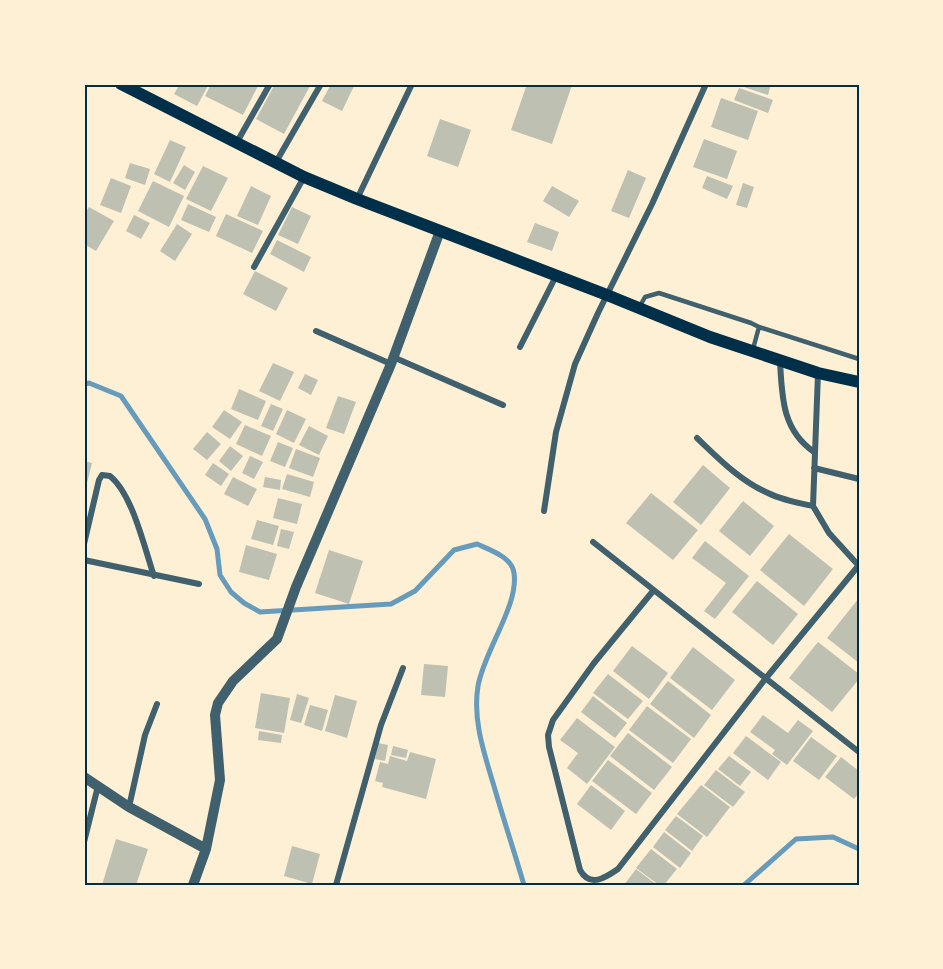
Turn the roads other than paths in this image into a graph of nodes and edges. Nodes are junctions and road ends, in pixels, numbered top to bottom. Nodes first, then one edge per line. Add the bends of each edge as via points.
1 (121, 84) edge
2 (270, 84) edge
3 (321, 84) edge
4 (412, 84) edge
5 (706, 84) edge
6 (237, 143) junction
7 (276, 162) junction
8 (304, 177) junction
9 (357, 199) junction
10 (440, 231) junction
11 (254, 267) dead end
12 (556, 275) junction
13 (607, 295) junction
14 (639, 308) junction
15 (759, 327) junction
16 (316, 331) dead end
17 (520, 347) dead end
18 (752, 352) junction
19 (859, 359) edge
20 (392, 361) junction
21 (780, 361) junction
22 (818, 373) junction
23 (859, 382) edge
24 (503, 405) dead end
25 (697, 438) dead end
26 (814, 452) junction
27 (814, 468) junction
28 (859, 479) edge
29 (813, 507) junction
30 (544, 511) dead end
31 (593, 542) dead end
32 (84, 544) edge
33 (84, 560) edge
34 (859, 565) edge
35 (154, 576) junction
36 (200, 585) dead end
37 (653, 591) junction
38 (403, 668) dead end
39 (766, 678) junction
40 (157, 704) dead end
41 (859, 752) edge
42 (84, 777) edge
43 (98, 786) junction
44 (129, 807) junction
45 (84, 842) edge
46 (206, 849) junction
47 (193, 885) edge
48 (336, 885) edge

1 - 6 main road
2 - 6 street
3 - 7 street
4 - 9 street
5 - 13 street
6 - 7 main road
7 - 8 main road
8 - 9 main road
8 - 11 street
9 - 10 main road
10 - 12 main road
10 - 20 street
12 - 13 main road
12 - 17 street
13 - 14 main road
13 - 30 street via 575,364 556,432
14 - 15 lane via 645,297 659,293
14 - 18 main road
15 - 18 lane
15 - 19 lane
16 - 20 street
18 - 21 main road
20 - 24 street
20 - 46 street via 277,639 233,681 218,703 215,715 220,780
21 - 22 main road
21 - 26 street via 782,397 793,430 801,443
22 - 23 main road
22 - 26 street
25 - 29 street via 728,467 766,493
26 - 27 street
27 - 28 street
27 - 29 street
29 - 34 street via 829,533
31 - 37 street
32 - 35 street via 99,480 102,475 110,476 122,488
33 - 35 street
34 - 39 street
35 - 36 street
37 - 39 street
37 - 39 street via 594,663 550,728 549,747 584,876 603,879 618,869
38 - 48 street via 381,725
39 - 41 street
40 - 44 street
42 - 43 street
43 - 44 street
43 - 45 street
44 - 46 street
46 - 47 street

